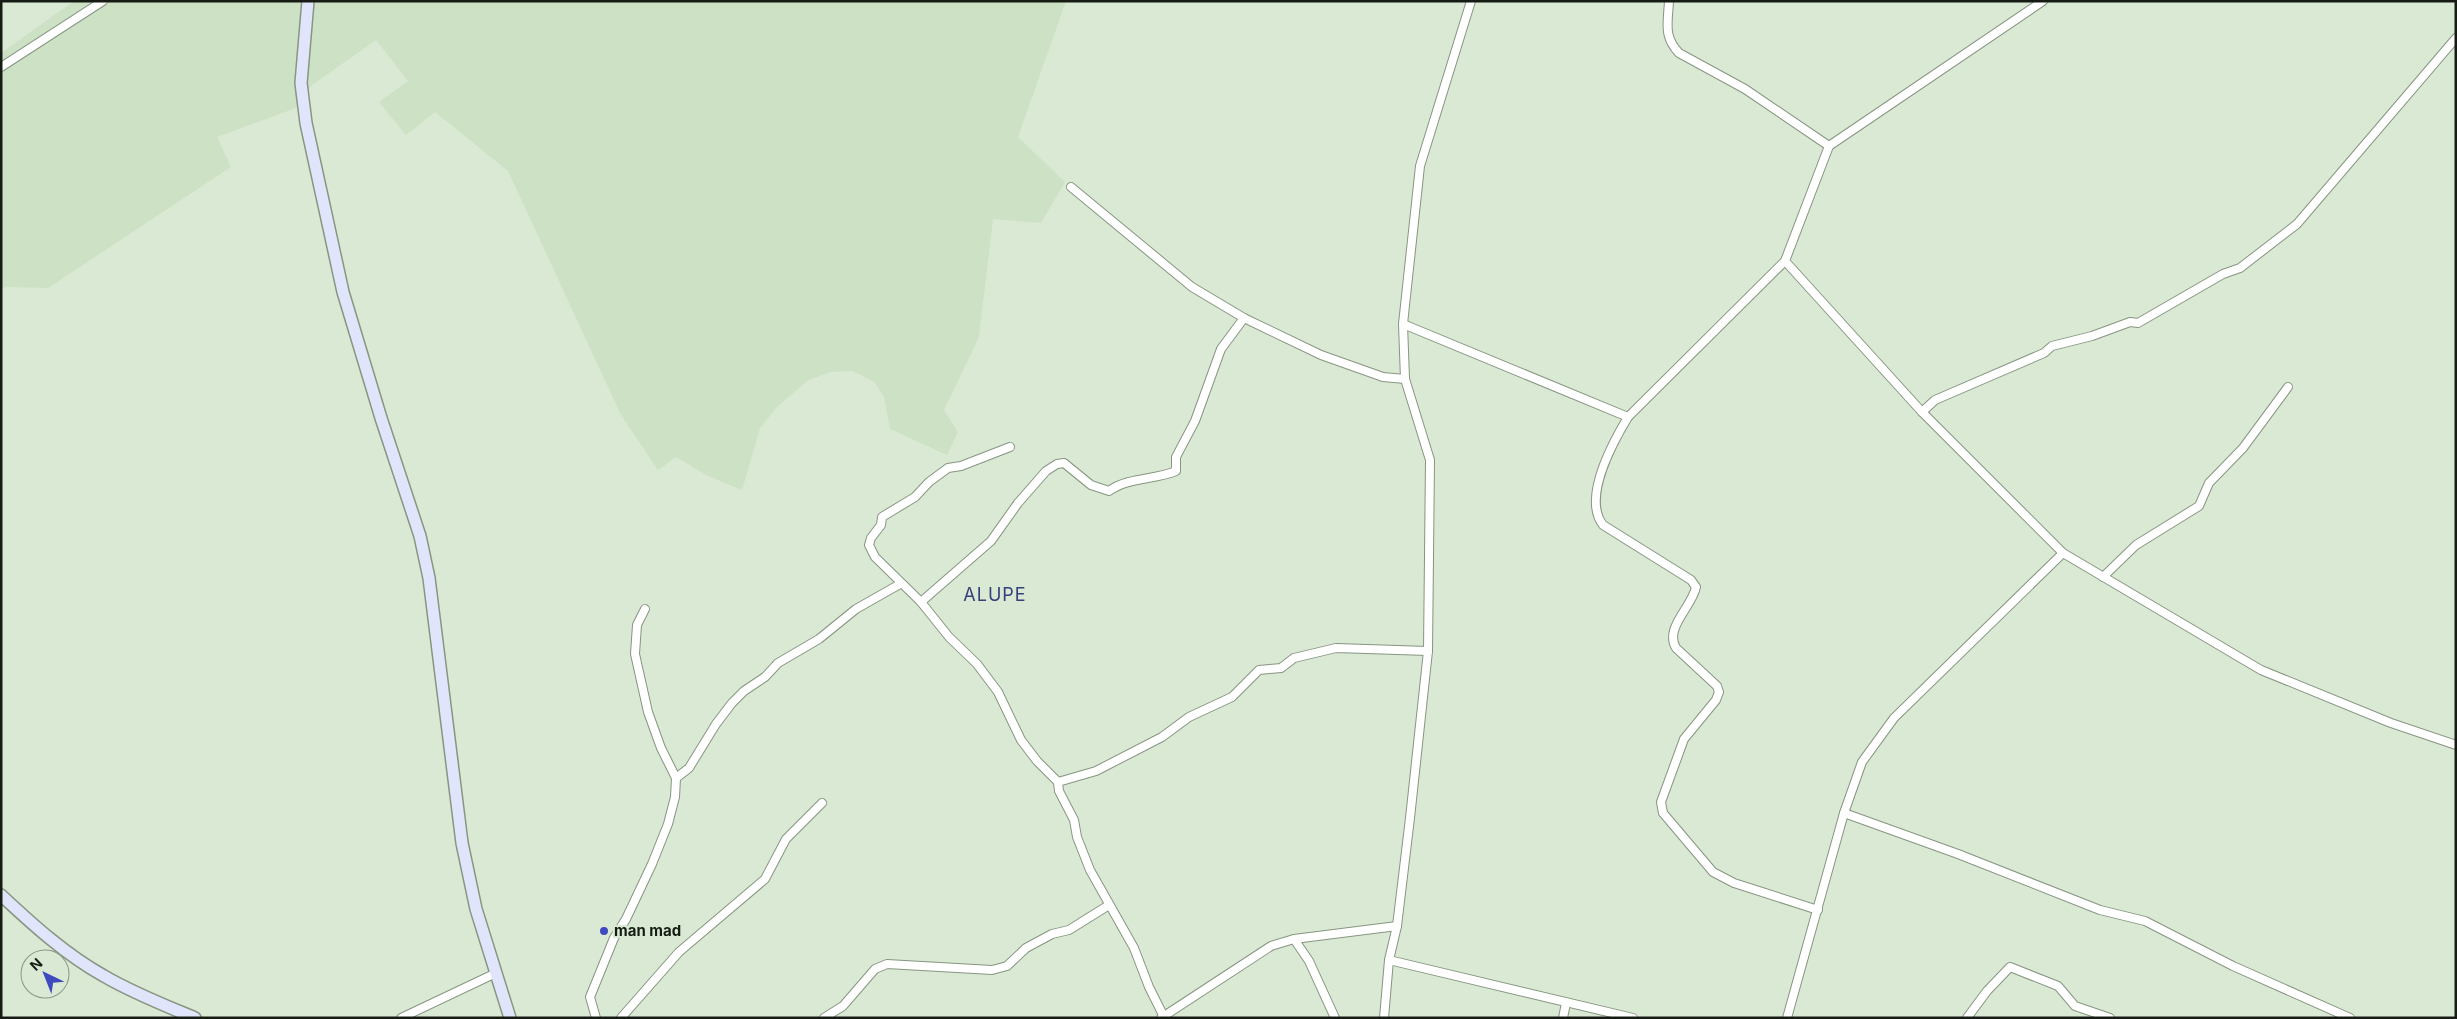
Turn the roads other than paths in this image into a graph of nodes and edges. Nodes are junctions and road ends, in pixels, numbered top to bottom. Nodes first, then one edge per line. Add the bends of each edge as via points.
1 (103, 1) edge
2 (308, 1) edge
3 (1471, 1) edge
4 (1669, 1) edge
5 (2043, 1) edge
6 (2456, 38) edge
7 (1, 67) edge
8 (1829, 146) junction
9 (1071, 187) dead end
10 (1785, 261) junction
11 (1244, 318) junction
12 (1403, 324) junction
13 (1405, 379) junction
14 (2288, 387) dead end
15 (1922, 412) junction
16 (1628, 416) junction
17 (1010, 446) dead end
18 (2063, 553) junction
19 (2103, 577) junction
20 (900, 584) junction
21 (921, 602) junction
22 (645, 609) dead end
23 (1428, 650) junction
24 (2456, 744) edge
25 (676, 778) junction
26 (1058, 782) junction
27 (822, 803) dead end
28 (1844, 813) junction
29 (1, 895) edge
30 (1108, 905) junction
31 (1818, 910) junction
32 (1397, 926) junction
33 (1294, 939) junction
34 (1389, 960) junction
35 (496, 974) junction
36 (1566, 1003) junction
37 (1163, 1017) edge
38 (195, 1018) edge
39 (401, 1018) edge
40 (510, 1018) edge
41 (596, 1018) edge
42 (621, 1018) edge
43 (824, 1018) edge
44 (1335, 1018) edge
45 (1384, 1018) edge
46 (1563, 1018) edge
47 (1633, 1018) edge
48 (1787, 1018) edge
49 (1967, 1018) edge
50 (2110, 1018) edge
51 (2350, 1018) edge

1 - 7 street
2 - 35 street via 301,83 306,123 343,292 420,536 429,578 462,843 476,909
3 - 12 street via 1420,166
4 - 8 street via 1667,36 1679,53 1745,89
5 - 8 street
6 - 15 street via 2297,224 2240,268 2223,274 2138,323 2130,322 2052,346 2044,353 1935,400
8 - 10 street
9 - 11 street via 1192,287
10 - 15 street
10 - 16 street
11 - 13 street via 1344,364 1382,377
11 - 21 street via 1221,349 1195,421 1176,457 1176,471 1118,484 1109,491 1091,485 1064,463 1057,464 1046,471 1018,503 991,541
12 - 13 street
12 - 16 street
13 - 23 street via 1430,460
14 - 19 street via 2243,448 2209,483 2199,506 2136,544
15 - 18 street
16 - 31 street via 1602,473 1595,506 1597,518 1603,525 1691,580 1696,587 1672,632 1672,641 1717,686 1719,692 1684,739 1662,802 1663,813 1713,872 1734,883
17 - 20 street via 970,463 948,468 916,496 882,517 870,545 875,557
18 - 19 street
18 - 28 street via 1894,718 1862,762
19 - 24 street via 2261,670 2391,723
20 - 21 street
20 - 25 street via 856,609 819,638 778,663 744,691 722,717 689,768
21 - 26 street via 949,637 977,664 998,692 1021,740
22 - 25 street via 637,625 635,654 648,712
23 - 26 street via 1336,648 1294,658 1281,668 1259,670 1232,697 1189,717 1162,737 1096,772
23 - 32 street
25 - 41 street via 668,824 590,997
26 - 30 street via 1090,870
27 - 42 street via 789,834 765,878 679,952
28 - 31 street
28 - 51 street via 2100,910 2144,921 2233,966
29 - 38 street via 33,924 102,975 139,995
30 - 37 street via 1134,948
30 - 43 street via 1069,930 1052,934 1026,948 1007,966 992,970 887,964 875,969 843,1006
31 - 48 street
32 - 33 street
32 - 34 street
33 - 37 street via 1258,953
33 - 44 street via 1309,961
34 - 36 street
34 - 45 street
35 - 39 street
35 - 40 street
36 - 46 street
36 - 47 street
49 - 50 street via 2010,967 2058,986 2075,1006

